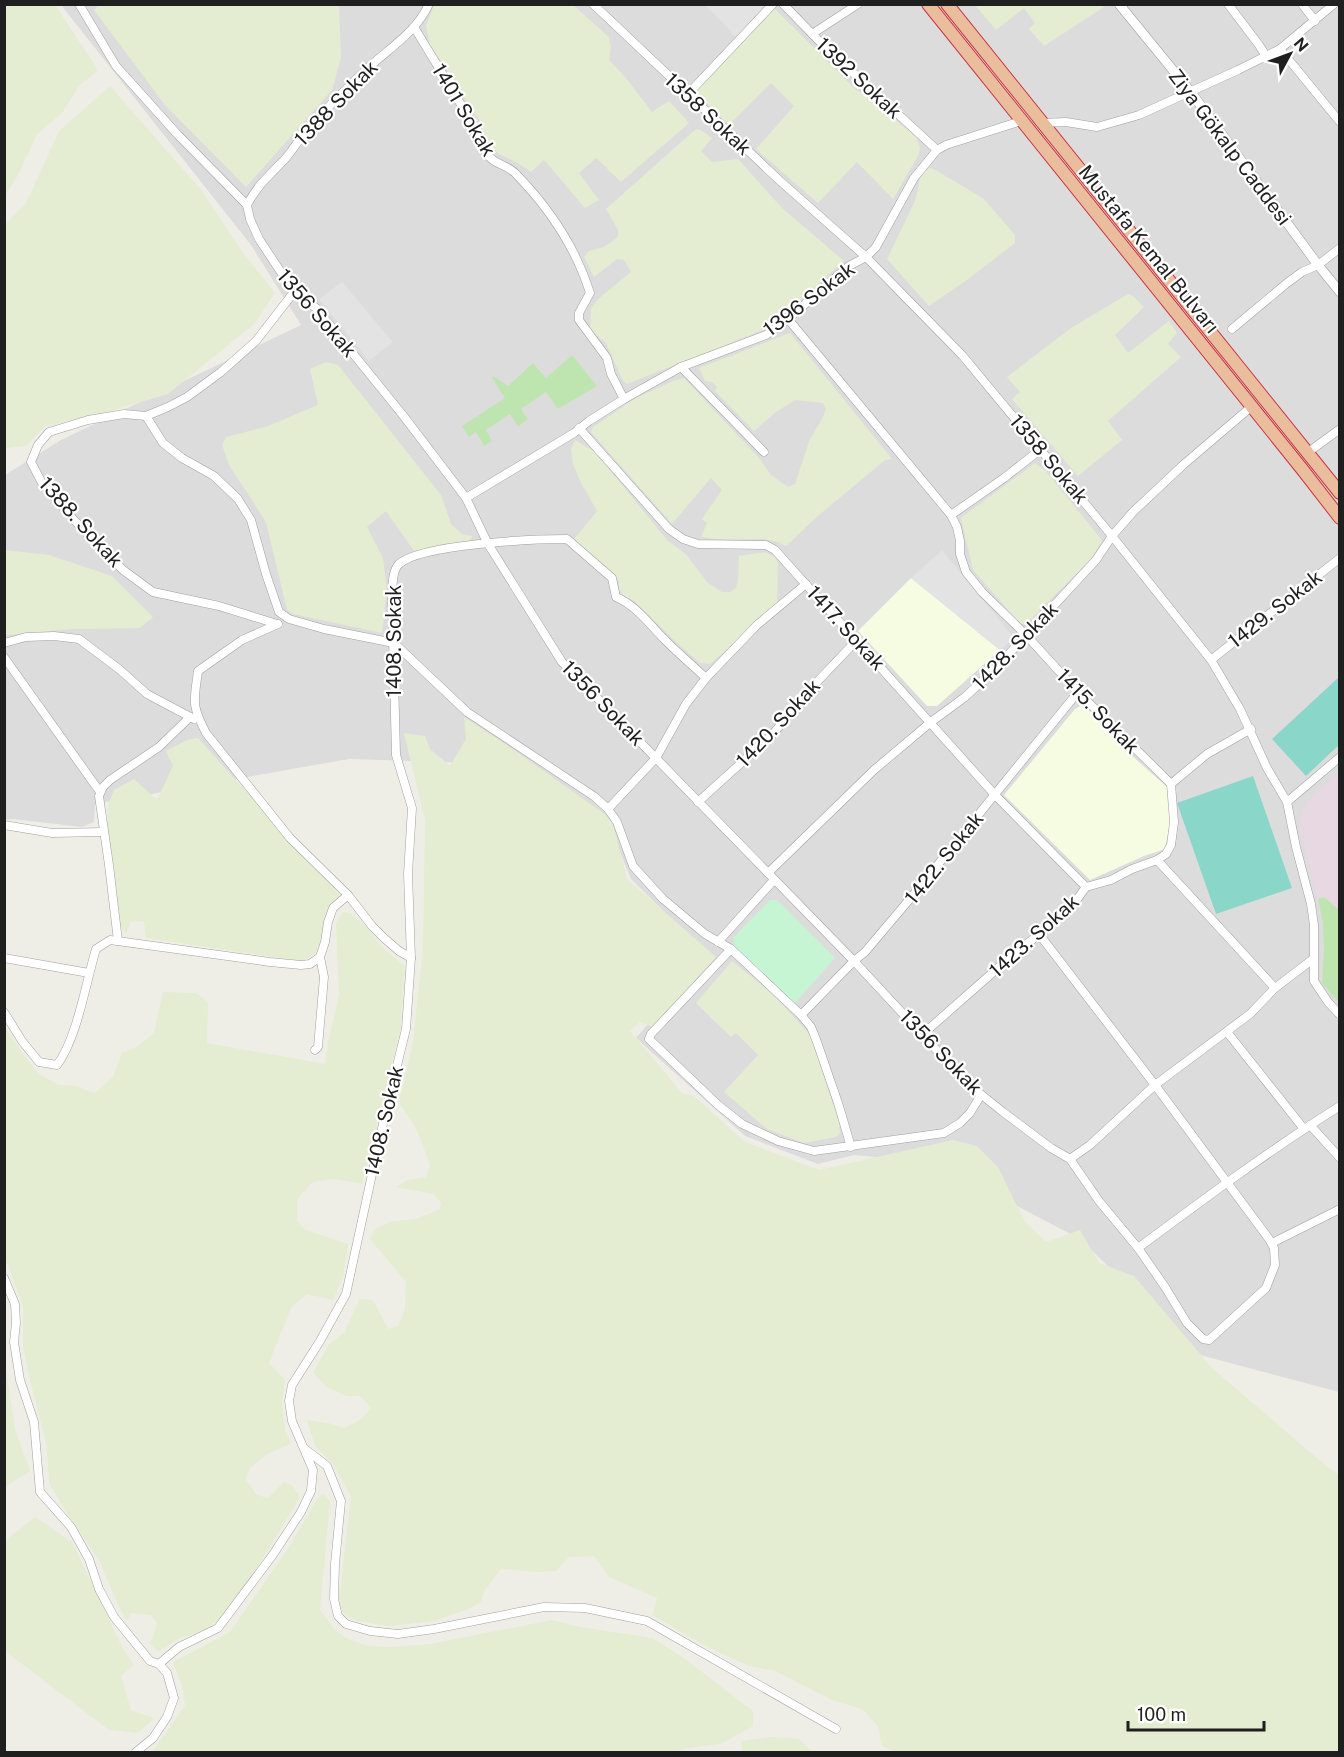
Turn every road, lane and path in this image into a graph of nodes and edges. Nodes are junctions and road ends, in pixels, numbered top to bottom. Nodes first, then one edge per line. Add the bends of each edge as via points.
1 (79, 4) edge
2 (429, 4) edge
3 (593, 4) edge
4 (773, 4) edge
5 (783, 4) edge
6 (858, 4) edge
7 (928, 4) edge
8 (947, 4) edge
9 (1119, 4) edge
10 (1228, 4) edge
11 (1302, 4) edge
12 (1334, 4) edge
13 (1315, 21) junction
14 (414, 27) junction
15 (812, 34) junction
16 (1280, 49) junction
17 (1266, 56) junction
18 (1190, 92) junction
19 (687, 95) junction
20 (1021, 121) junction
21 (1340, 122) edge
22 (1042, 123) junction
23 (936, 150) junction
24 (247, 205) junction
25 (1340, 248) edge
26 (866, 257) junction
27 (1318, 265) junction
28 (294, 292) junction
29 (1340, 292) edge
30 (788, 319) junction
31 (1232, 329) dead end
32 (681, 367) junction
33 (624, 399) junction
34 (1251, 407) junction
35 (146, 416) junction
36 (579, 428) junction
37 (1340, 429) edge
38 (1041, 449) junction
39 (764, 452) dead end
40 (1307, 453) junction
41 (1340, 494) edge
42 (466, 498) junction
43 (951, 515) junction
44 (1340, 518) edge
45 (1113, 536) junction
46 (488, 544) junction
47 (1340, 558) edge
48 (806, 584) junction
49 (289, 619) junction
50 (277, 624) junction
51 (1027, 636) junction
52 (856, 641) junction
53 (4, 643) edge
54 (394, 643) junction
55 (4, 657) edge
56 (1211, 660) junction
57 (706, 678) junction
58 (1078, 692) junction
59 (190, 717) junction
60 (931, 722) junction
61 (201, 723) junction
62 (1251, 729) junction
63 (1340, 757) edge
64 (656, 758) junction
65 (1171, 784) junction
66 (100, 792) junction
67 (995, 795) junction
68 (698, 802) junction
69 (1287, 802) junction
70 (608, 809) junction
71 (4, 825) edge
72 (104, 832) junction
73 (1157, 860) junction
74 (768, 873) junction
75 (774, 880) junction
76 (1086, 887) junction
77 (348, 895) junction
78 (1039, 934) junction
79 (118, 941) junction
80 (718, 942) junction
81 (731, 949) junction
82 (320, 957) junction
83 (4, 958) edge
84 (411, 958) junction
85 (1313, 959) junction
86 (854, 962) junction
87 (89, 973) junction
88 (1275, 987) junction
89 (4, 1012) edge
90 (801, 1015) junction
91 (1340, 1015) edge
92 (1227, 1032) junction
93 (923, 1034) junction
94 (315, 1050) dead end
95 (1155, 1085) junction
96 (981, 1095) junction
97 (1340, 1106) edge
98 (1307, 1127) junction
99 (851, 1147) junction
100 (1340, 1158) edge
101 (1070, 1159) junction
102 (1228, 1182) junction
103 (1340, 1209) edge
104 (1272, 1244) junction
105 (1138, 1248) junction
106 (4, 1278) edge
107 (303, 1448) junction
108 (159, 1664) junction
109 (836, 1729) dead end
110 (136, 1752) edge

1 - 24 street, 1356 Sokak via 116,66
2 - 14 street, 1388 Sokak
3 - 19 street, 1358 Sokak
4 - 19 street
5 - 15 street, 1392 Sokak
6 - 15 street
7 - 20 highway, Mustafa Kemal Bulvarı
8 - 22 highway, Mustafa Kemal Bulvarı
9 - 18 street, Ziya Gökalp Caddesi
10 - 17 street
11 - 13 street
12 - 13 street
13 - 16 street
14 - 24 street, 1388 Sokak via 307,130
14 - 33 street, 1401 Sokak via 485,152 528,187 573,249 590,293 579,320 606,358
15 - 23 street, 1392 Sokak
16 - 17 street
16 - 21 street
17 - 18 street
18 - 22 street via 1097,127
18 - 27 street, Ziya Gökalp Caddesi
19 - 26 street, 1358 Sokak
20 - 23 street
20 - 34 highway, Mustafa Kemal Bulvarı
22 - 40 highway, Mustafa Kemal Bulvarı
23 - 26 street, 1396 Sokak via 914,178 876,247
24 - 28 street, 1356 Sokak via 260,239
25 - 27 street
26 - 30 street, 1396 Sokak via 849,266
26 - 38 street, 1358 Sokak via 962,355
27 - 29 street, Ziya Gökalp Caddesi
27 - 31 street via 1287,283
28 - 35 street, 1388. Sokak via 256,340 221,372 187,397
28 - 42 street, 1356 Sokak via 316,308
30 - 32 street, 1396 Sokak via 766,335
30 - 43 street
32 - 33 street, 1396 Sokak
32 - 39 street
33 - 36 street, 1396 Sokak
34 - 44 highway, Mustafa Kemal Bulvarı
34 - 45 street, 1428. Sokak via 1182,465
35 - 49 street via 163,443 214,476 238,499 251,520 279,612
35 - 50 street, 1388. Sokak via 124,414 49,432 38,445 32,462 42,483 123,570 153,592
36 - 42 street, 1396 Sokak
36 - 48 street, 1417. Sokak via 669,530 698,544 766,545
37 - 40 street
38 - 43 street
38 - 45 street, 1358 Sokak
40 - 41 highway, Mustafa Kemal Bulvarı
42 - 46 street, 1356 Sokak
43 - 51 street, 1415. Sokak via 966,572
45 - 51 street, 1428. Sokak
45 - 56 street, 1358 Sokak
46 - 54 street, 1408. Sokak via 434,550 399,564 394,573 392,599
46 - 57 street, 1408. Sokak via 567,539 612,578 616,597 626,601
46 - 64 street, 1356 Sokak via 562,662
47 - 56 street, 1429. Sokak
48 - 52 street, 1417. Sokak
48 - 57 street via 757,625
49 - 50 street
49 - 54 street
50 - 61 street via 242,640 198,671 194,702
51 - 58 street, 1415. Sokak
51 - 60 street, 1428. Sokak via 965,697
52 - 60 street, 1417. Sokak
52 - 68 street, 1420. Sokak via 772,735
53 - 59 street via 26,637 79,639 147,694
54 - 70 street via 467,712
54 - 84 street, 1408. Sokak via 396,755 412,808 408,874
55 - 66 street
56 - 62 street, 1358 Sokak
57 - 64 street via 686,704
58 - 65 street, 1415. Sokak
58 - 67 street, 1422. Sokak
59 - 61 street
59 - 66 street via 159,747 110,780
60 - 67 street, 1417. Sokak
60 - 74 street, 1428. Sokak via 874,770
61 - 77 street via 290,838
62 - 65 street via 1207,753
62 - 69 street, 1358 Sokak
63 - 69 street
64 - 68 street, 1356 Sokak
64 - 70 street
65 - 73 street via 1171,845
66 - 72 street
67 - 76 street, 1417. Sokak
67 - 86 street, 1422. Sokak
68 - 74 street, 1356 Sokak
69 - 85 street, 1358 Sokak via 1311,904
70 - 80 street via 617,822 633,866 663,899
71 - 72 street via 52,832
72 - 79 street
73 - 76 street, 1423. Sokak
73 - 88 street
74 - 75 street, 1356 Sokak
75 - 80 street
75 - 86 street, 1356 Sokak
76 - 78 street, 1423. Sokak
77 - 82 street via 333,908
77 - 84 street via 372,926
78 - 93 street, 1423. Sokak
78 - 95 street
79 - 82 street via 301,965
79 - 87 street via 110,940 96,949
80 - 81 street
81 - 90 street
81 - 99 street via 649,1039 742,1124 778,1141 814,1151
82 - 94 street via 324,977
83 - 87 street
84 - 107 street, 1408. Sokak via 406,1029 346,1294 292,1384 292,1420
85 - 88 street
85 - 91 street, 1358 Sokak via 1314,981
86 - 90 street, 1422. Sokak
86 - 93 street, 1356 Sokak
87 - 89 street via 76,1024 57,1065 39,1062
88 - 92 street
90 - 99 street via 817,1042
92 - 95 street
92 - 98 street
93 - 96 street, 1356 Sokak
95 - 101 street
95 - 102 street
96 - 99 street via 970,1113 944,1133
96 - 101 street, 1356 Sokak
97 - 98 street
98 - 100 street
98 - 102 street
101 - 105 street, 1356 Sokak
102 - 104 street
102 - 105 street
103 - 104 street
104 - 105 street, 1356 Sokak via 1275,1264 1266,1288 1209,1340 1203,1340 1187,1323
106 - 108 street via 15,1304 14,1342 20,1380 34,1422 40,1492 71,1527 114,1617 150,1661
107 - 108 street, 1408. Sokak via 313,1470 311,1491 272,1556 218,1628 179,1647
107 - 109 street via 327,1466 342,1501 333,1599 338,1616 346,1624 398,1634 544,1607 585,1608 647,1621
108 - 110 street via 167,1673 174,1698 153,1738

